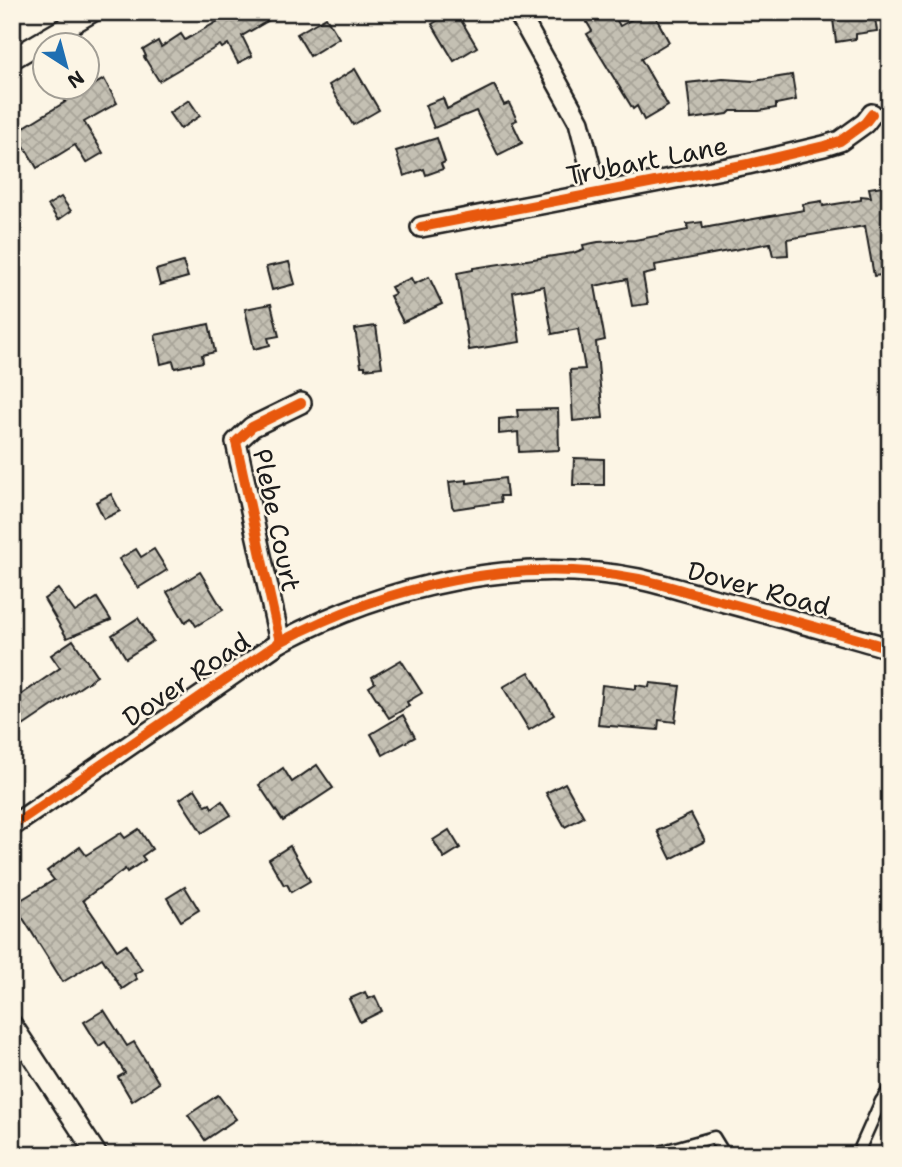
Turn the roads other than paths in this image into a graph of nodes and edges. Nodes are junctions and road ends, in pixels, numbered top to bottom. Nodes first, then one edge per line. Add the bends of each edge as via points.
1 (92, 12) edge
2 (518, 12) edge
3 (12, 59) edge
4 (872, 114) dead end
5 (597, 192) junction
6 (421, 227) dead end
7 (301, 403) dead end
8 (280, 642) junction
9 (890, 648) edge
10 (12, 826) edge
11 (12, 1024) edge
12 (890, 1088) edge
13 (97, 1155) edge
14 (649, 1155) edge
15 (725, 1155) edge
16 (857, 1155) edge

1 - 3 street
2 - 5 street via 579,122
4 - 5 street, Trubart Lane via 840,141 824,146
5 - 6 street, Trubart Lane
7 - 8 street, Plebe Court via 252,427 236,442
8 - 9 street, Dover Road via 321,620 391,594 519,572 583,572 639,579
8 - 10 street, Dover Road
11 - 13 street
12 - 16 lane
14 - 15 lane via 714,1137

